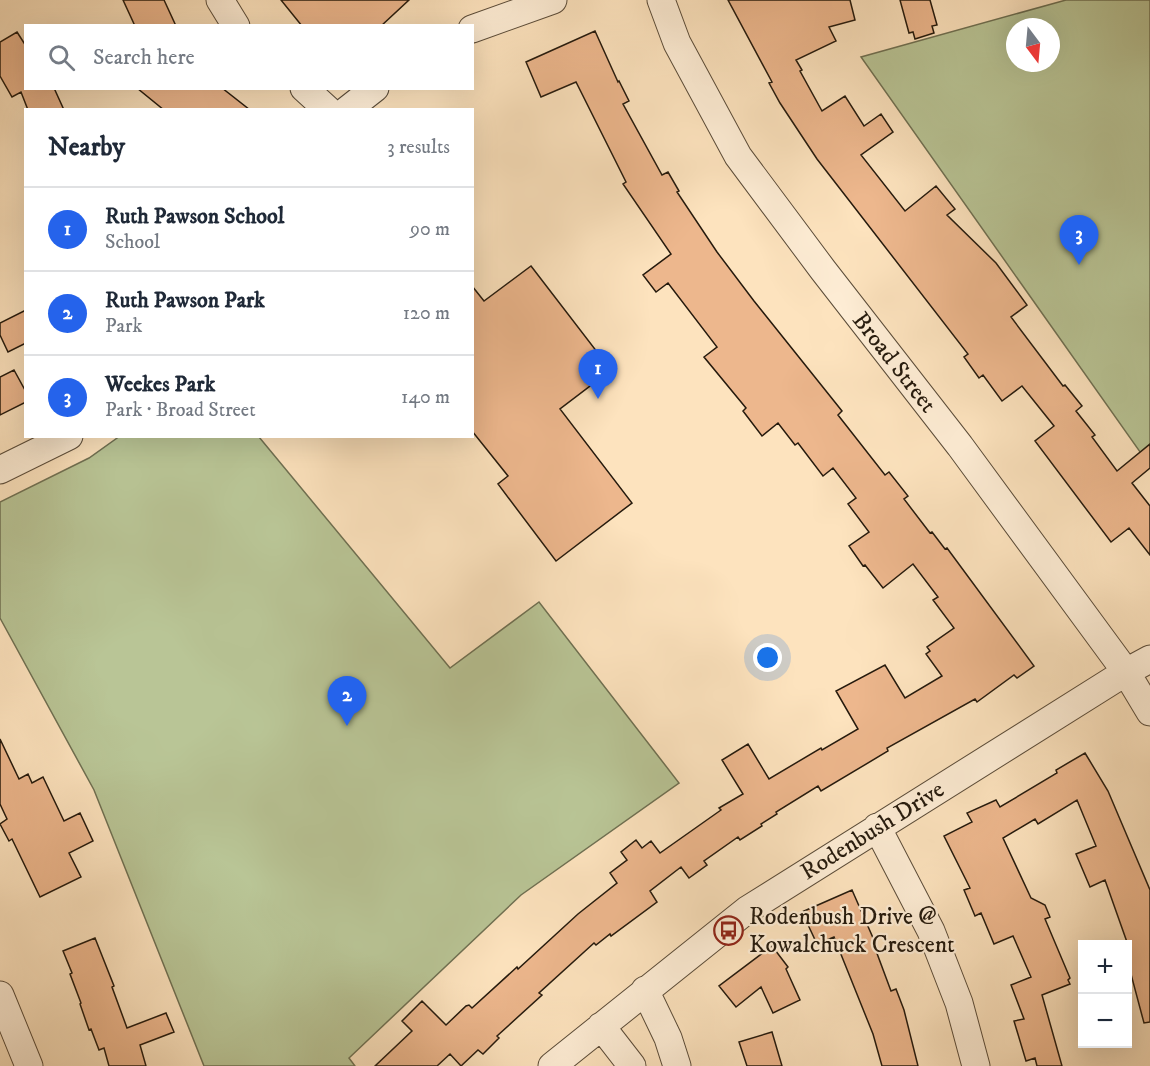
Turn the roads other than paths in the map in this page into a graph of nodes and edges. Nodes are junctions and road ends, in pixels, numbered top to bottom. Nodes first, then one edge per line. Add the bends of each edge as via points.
1 (219, 0) edge
2 (553, 0) edge
3 (661, 0) edge
4 (235, 24) edge
5 (474, 28) edge
6 (306, 90) edge
7 (372, 90) edge
8 (326, 108) edge
9 (350, 108) edge
10 (65, 438) edge
11 (0, 470) edge
12 (1150, 659) edge
13 (1126, 672) junction
14 (1150, 712) edge
15 (877, 827) junction
16 (645, 990) junction
17 (0, 995) edge
18 (601, 1026) junction
19 (28, 1066) edge
20 (552, 1066) edge
21 (633, 1066) edge
22 (677, 1066) edge
23 (976, 1066) edge

1 - 4 street
2 - 5 street
3 - 13 street, Broad Street via 677,43 738,156 960,446
6 - 8 street
7 - 9 street
10 - 11 street
12 - 13 street, Rodenbush Drive
13 - 14 street, Broad Street
13 - 15 street, Rodenbush Drive
15 - 16 street, Rodenbush Drive via 747,910
15 - 23 street via 931,931 959,1004
16 - 18 street, Rodenbush Drive
16 - 22 street
17 - 19 street
18 - 20 street, Rodenbush Drive
18 - 21 street

